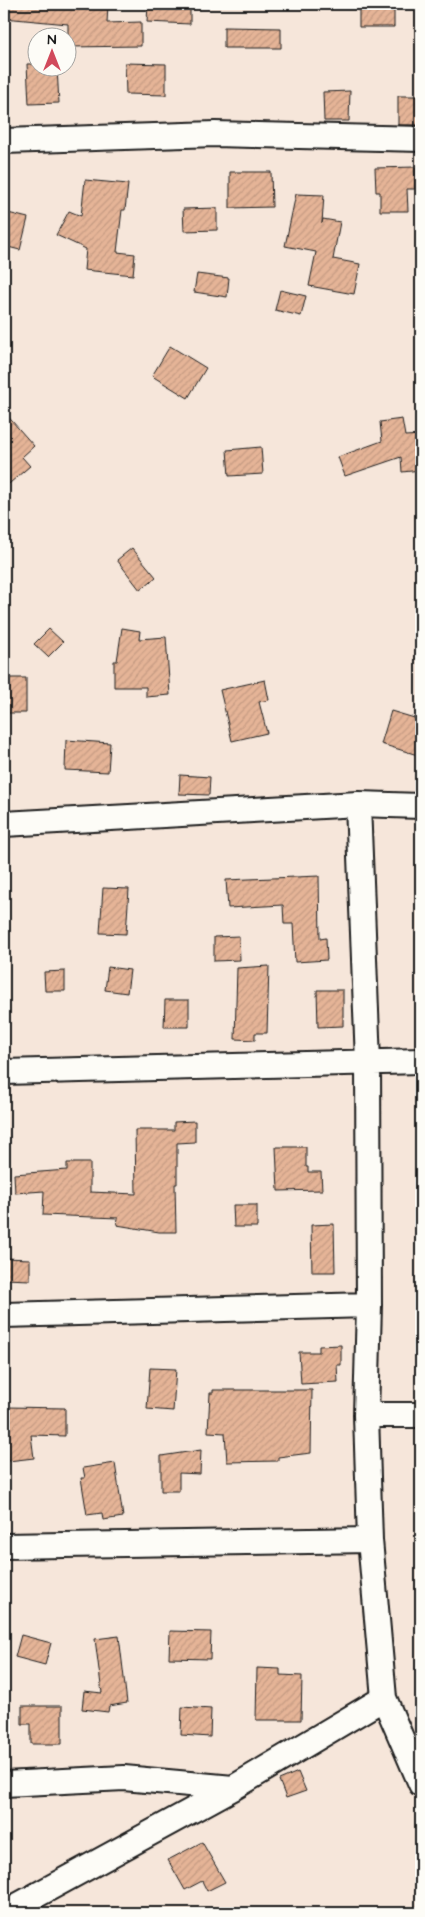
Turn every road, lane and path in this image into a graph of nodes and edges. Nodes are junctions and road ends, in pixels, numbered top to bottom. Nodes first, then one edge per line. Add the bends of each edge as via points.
1 (421, 138) edge
2 (4, 141) edge
3 (358, 804) junction
4 (421, 806) edge
5 (4, 824) edge
6 (421, 1061) edge
7 (368, 1062) junction
8 (4, 1072) edge
9 (369, 1305) junction
10 (4, 1315) edge
11 (366, 1415) junction
12 (421, 1415) edge
13 (370, 1540) junction
14 (4, 1546) edge
15 (384, 1698) junction
16 (4, 1784) edge
17 (421, 1784) edge
18 (233, 1788) junction
19 (4, 1913) edge

1 - 2 street via 216,134
3 - 4 street
3 - 5 street
3 - 7 street
6 - 7 street
7 - 8 street
7 - 9 street
9 - 10 street
9 - 11 street
11 - 12 street
11 - 13 street
13 - 14 street
13 - 15 street
15 - 17 street
15 - 18 street
16 - 18 street via 124,1778
18 - 19 street

